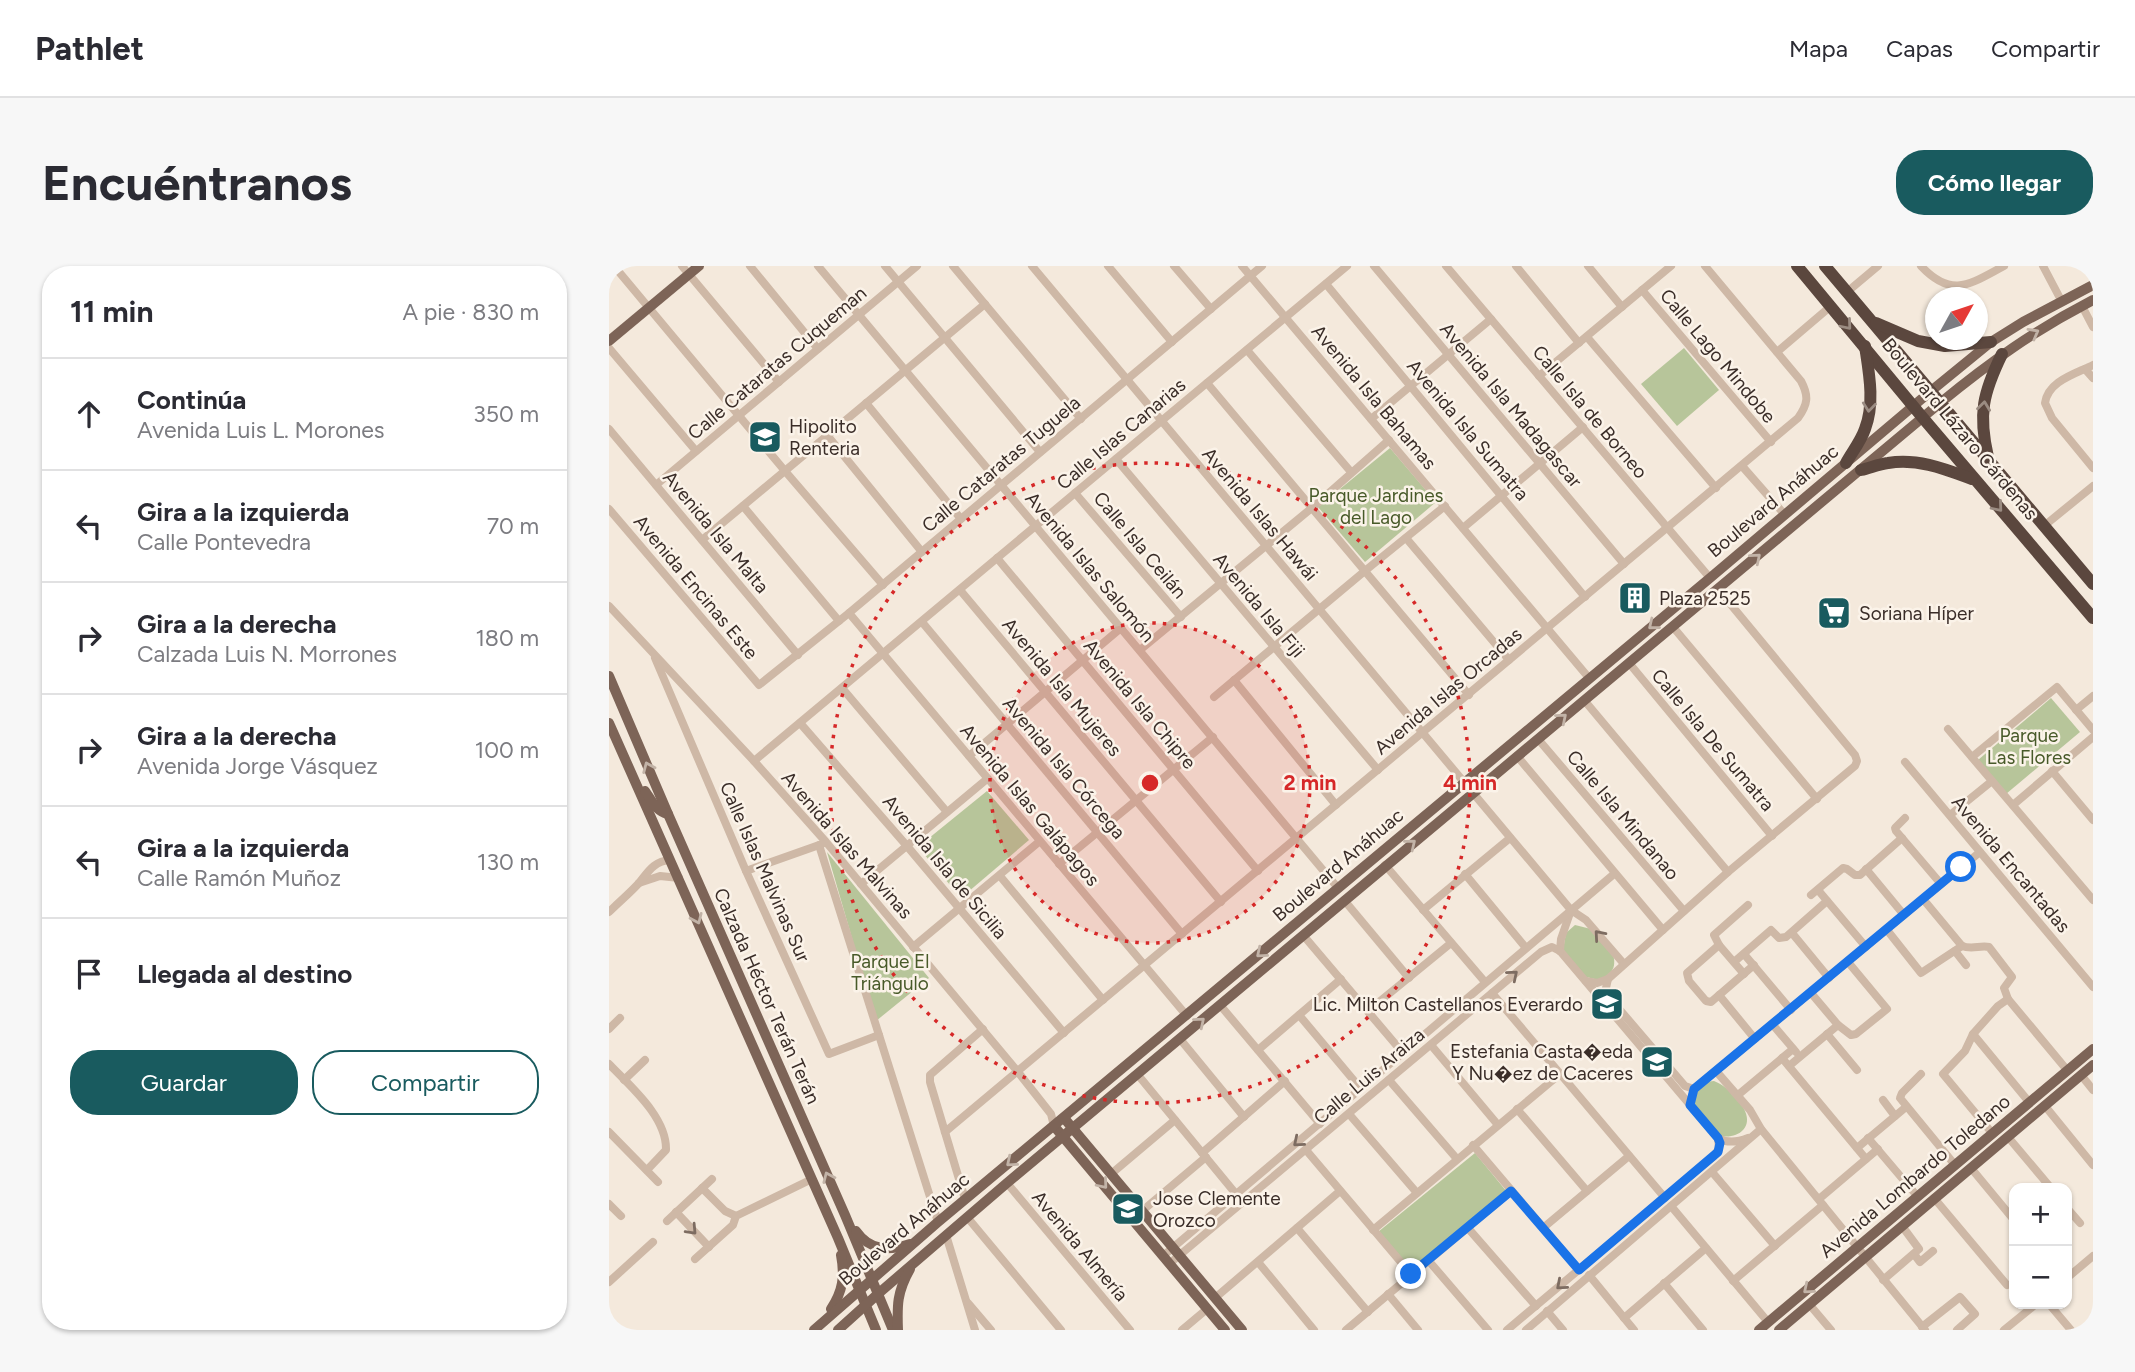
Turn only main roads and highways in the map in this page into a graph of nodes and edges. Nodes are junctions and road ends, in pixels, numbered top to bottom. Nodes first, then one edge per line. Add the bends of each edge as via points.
1 (699, 266) edge
2 (1797, 266) edge
3 (1825, 266) edge
4 (686, 270) edge
5 (2093, 285) edge
6 (2093, 300) edge
7 (1874, 322) junction
8 (609, 341) edge
9 (1991, 342) junction
10 (1865, 346) junction
11 (2002, 354) junction
12 (1930, 391) junction
13 (1940, 403) junction
14 (1913, 406) junction
15 (1923, 418) junction
16 (1989, 461) junction
17 (1846, 463) junction
18 (1861, 470) junction
19 (1975, 480) junction
20 (2093, 584) edge
21 (2093, 618) edge
22 (609, 676) edge
23 (609, 723) edge
24 (629, 769) junction
25 (668, 814) junction
26 (670, 860) junction
27 (708, 905) junction
28 (2093, 1049) edge
29 (2093, 1065) edge
30 (1059, 1122) junction
31 (1073, 1129) junction
32 (1064, 1137) junction
33 (1980, 1144) junction
34 (1988, 1153) junction
35 (845, 1215) junction
36 (838, 1238) junction
37 (913, 1244) junction
38 (1861, 1252) junction
39 (915, 1262) junction
40 (872, 1278) junction
41 (860, 1289) junction
42 (879, 1293) junction
43 (866, 1304) junction
44 (825, 1319) junction
45 (1763, 1326) edge
46 (814, 1330) edge
47 (838, 1330) edge
48 (876, 1330) edge
49 (895, 1330) edge
50 (1225, 1330) edge
51 (1242, 1330) edge
52 (1779, 1330) edge

1 - 4 main road
2 -> 10 highway, Boulevard Lázaro Cárdenas
3 - 7 highway, Boulevard Lázaro Cárdenas
4 - 8 main road
5 - 9 main road, Boulevard Anáhuac
11 -> 6 main road, Boulevard Anáhuac
7 - 9 highway via 1918,341 1945,345
7 - 12 highway, Boulevard Lázaro Cárdenas
9 - 12 main road, Boulevard Anáhuac
10 - 14 highway, Boulevard Lázaro Cárdenas
10 -> 17 highway via 1870,379 1867,420
11 - 13 main road, Boulevard Anáhuac
16 -> 11 highway via 1983,412 1988,384
12 - 13 highway, Boulevard Lázaro Cárdenas
12 - 14 main road, Boulevard Anáhuac
13 - 15 main road, Boulevard Anáhuac
13 - 16 highway, Boulevard Lázaro Cárdenas
14 - 15 highway, Boulevard Lázaro Cárdenas
14 - 17 main road, Boulevard Anáhuac
15 - 18 main road, Boulevard Anáhuac
15 - 19 highway, Boulevard Lázaro Cárdenas
16 - 20 highway, Boulevard Lázaro Cárdenas
17 -> 30 main road, Boulevard Anáhuac
18 - 19 highway via 1915,462
31 -> 18 main road, Boulevard Anáhuac
19 -> 21 highway, Boulevard Lázaro Cárdenas
25 -> 22 main road, Calzada Héctor Terán Terán
23 - 24 main road, Calzada Héctor Terán Terán
24 - 25 main road via 656,808
24 - 26 main road, Calzada Héctor Terán Terán
25 - 27 main road, Calzada Héctor Terán Terán
26 - 27 main road via 683,867
26 -> 36 main road, Calzada Héctor Terán Terán
35 -> 27 main road, Calzada Héctor Terán Terán
28 - 33 main road, Avenida Lombardo Toledano
29 - 34 main road, Avenida Lombardo Toledano
30 - 31 main road
30 - 32 main road
30 -> 37 main road, Boulevard Anáhuac
31 - 32 main road, Boulevard Anáhuac
31 - 51 main road
32 - 39 main road, Boulevard Anáhuac
32 -> 50 main road
33 - 34 main road
33 - 38 main road, Avenida Lombardo Toledano
34 - 38 main road, Avenida Lombardo Toledano via 1902,1226
35 - 37 main road via 870,1245 892,1249
35 - 40 main road, Calzada Héctor Terán Terán
36 - 41 main road, Calzada Héctor Terán Terán
36 - 44 main road via 843,1281
37 - 40 main road, Boulevard Anáhuac
38 -> 45 main road, Avenida Lombardo Toledano
38 - 52 main road, Avenida Lombardo Toledano
39 - 42 main road, Boulevard Anáhuac
39 - 49 main road via 902,1284
40 - 41 main road, Boulevard Anáhuac
40 - 42 main road, Calzada Héctor Terán Terán
41 - 43 main road, Calzada Héctor Terán Terán
41 - 44 main road, Boulevard Anáhuac
42 - 43 main road, Boulevard Anáhuac
42 - 49 main road, Calzada Héctor Terán Terán
43 - 47 main road, Boulevard Anáhuac
43 - 48 main road, Calzada Héctor Terán Terán
44 - 46 main road, Boulevard Anáhuac

